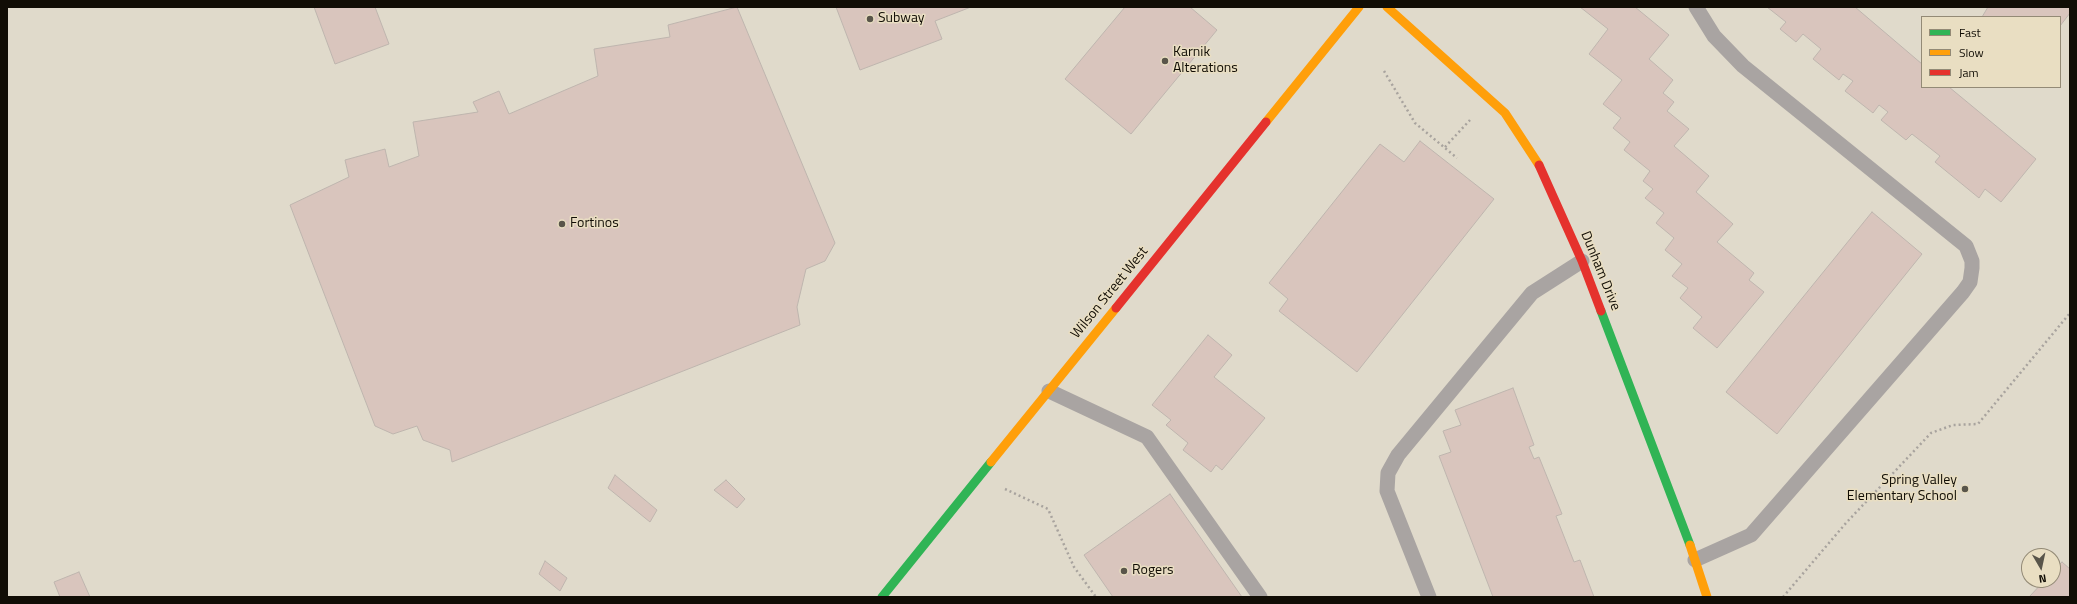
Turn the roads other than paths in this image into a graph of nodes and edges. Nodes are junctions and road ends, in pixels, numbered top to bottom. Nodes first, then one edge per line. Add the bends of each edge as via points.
1 (1359, 7) edge
2 (1387, 7) edge
3 (1696, 7) edge
4 (1582, 261) junction
5 (1049, 391) junction
6 (1695, 560) junction
7 (882, 597) edge
8 (1260, 597) edge
9 (1429, 597) edge
10 (1707, 597) edge

1 - 5 main road, Wilson Street West
2 - 4 main road, Dunham Drive via 1505,112 1536,158
3 - 6 lane via 1714,36 1743,66 1966,246 1972,268 1970,282 1963,292 1751,535
4 - 6 main road, Dunham Drive
4 - 9 lane via 1532,292 1398,455 1388,473 1387,491
5 - 7 main road, Wilson Street West
5 - 8 lane via 1147,437
6 - 10 main road, Dunham Drive

